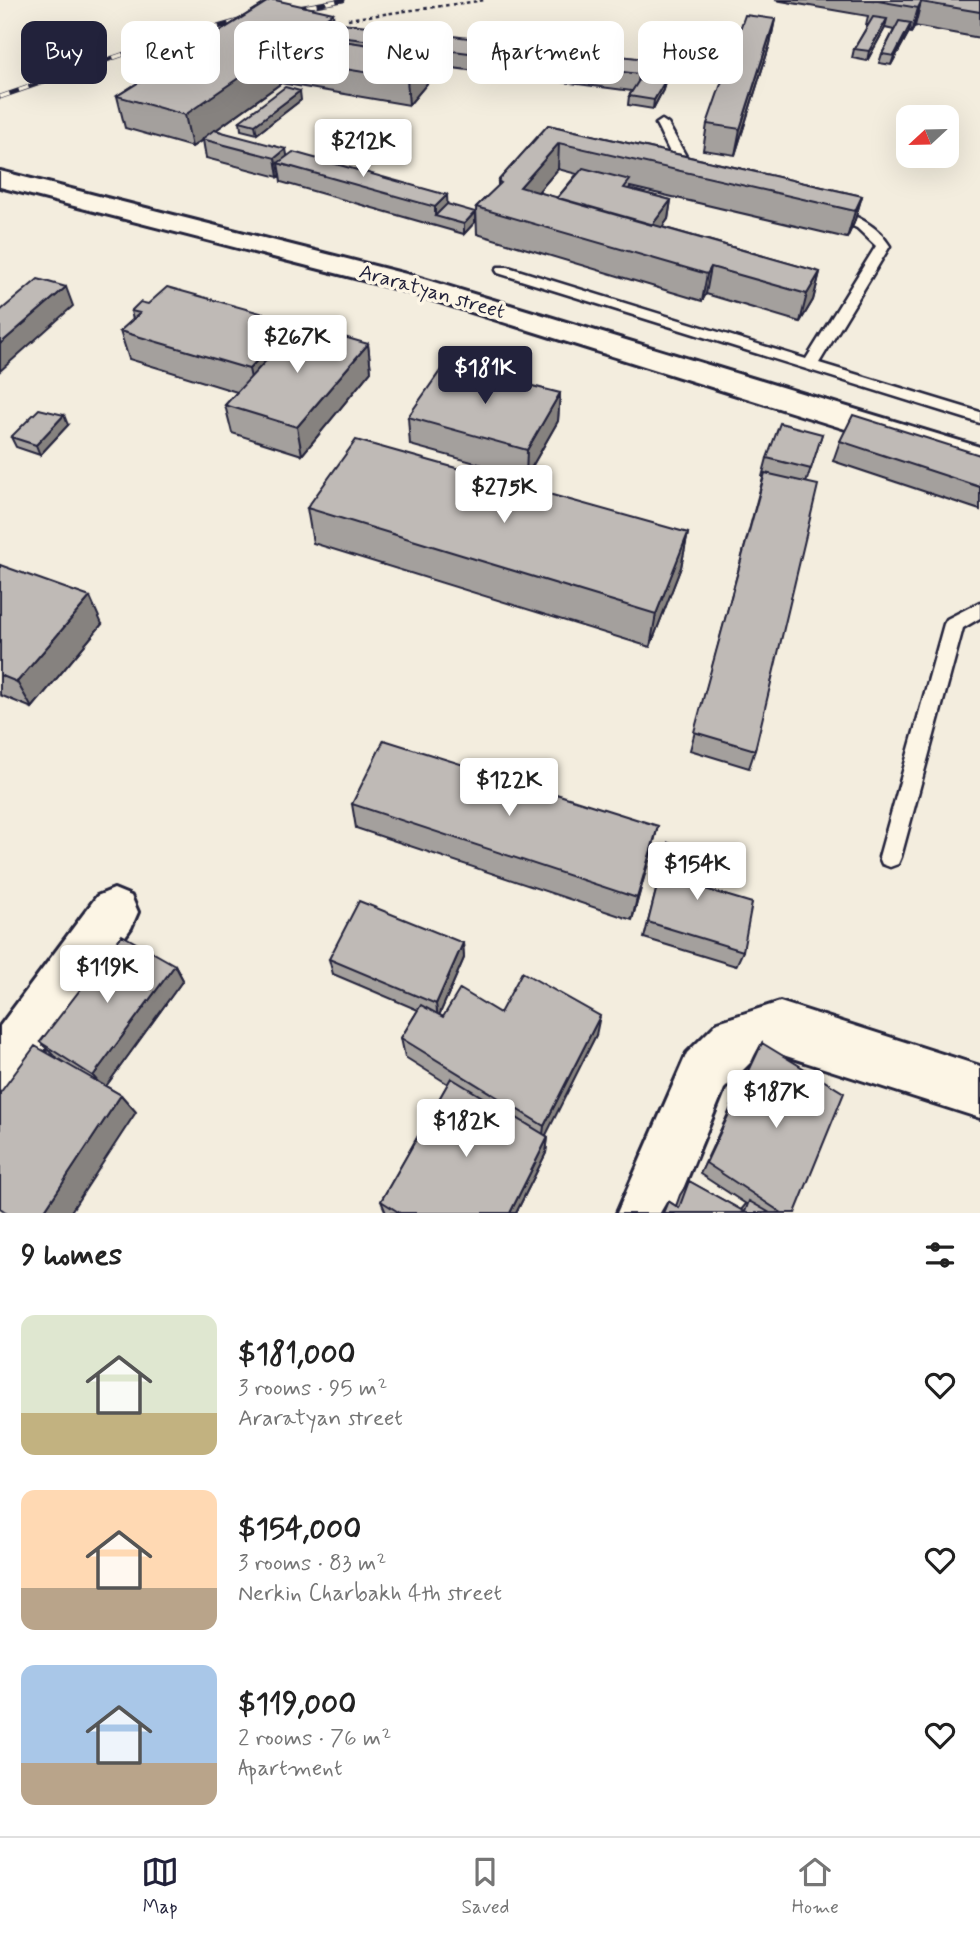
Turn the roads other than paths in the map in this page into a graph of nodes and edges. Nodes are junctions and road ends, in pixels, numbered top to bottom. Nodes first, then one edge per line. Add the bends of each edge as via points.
1 (662, 124) dead end
2 (0, 179) edge
3 (706, 179) edge
4 (823, 211) edge
5 (503, 270) dead end
6 (810, 364) junction
7 (980, 418) edge
8 (980, 459) edge
9 (980, 609) edge
10 (890, 856) dead end
11 (114, 912) dead end
12 (0, 1069) edge
13 (980, 1091) edge
14 (645, 1213) edge

1 - 3 lane via 687,169
2 - 8 main road, Araratyan street via 404,282
4 - 6 lane via 850,218 878,236 883,246
5 - 6 lane
6 - 7 lane
9 - 10 lane via 954,624
11 - 12 main road
13 - 14 main road via 780,1028 736,1040 705,1071

